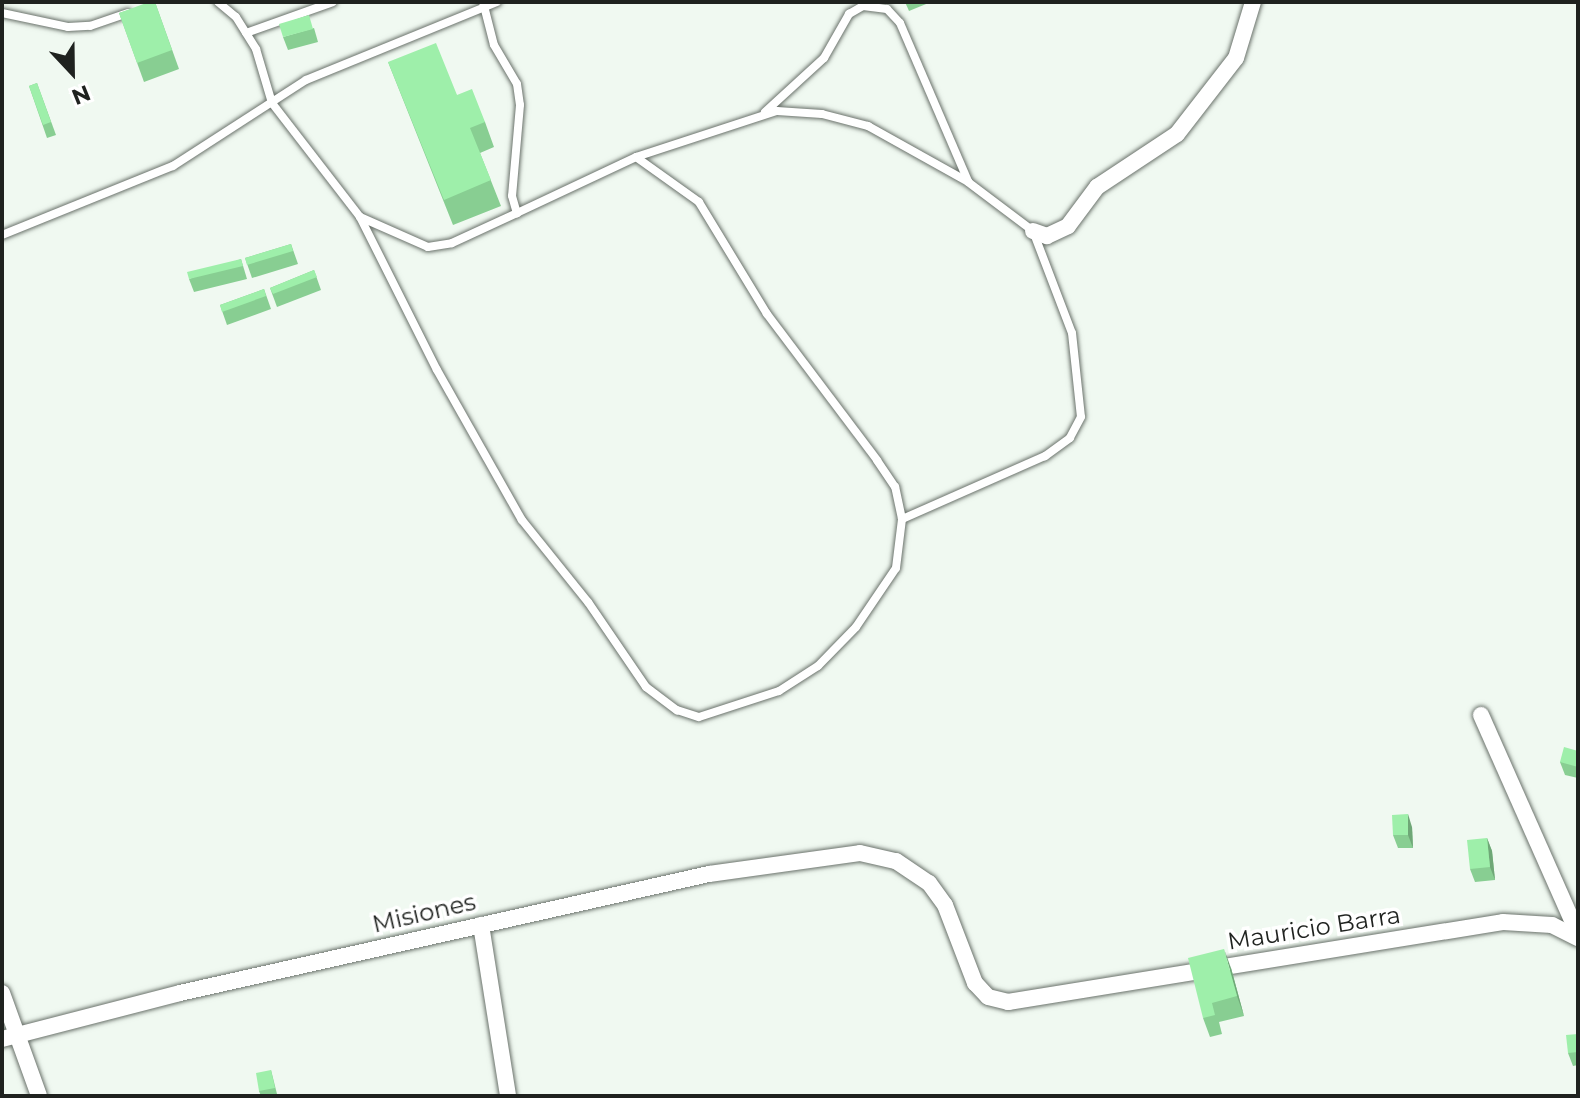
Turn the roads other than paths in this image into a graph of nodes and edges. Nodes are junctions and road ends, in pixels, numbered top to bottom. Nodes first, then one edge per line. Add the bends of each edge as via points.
1 (218, 2) edge
2 (333, 2) edge
3 (497, 2) edge
4 (1253, 2) edge
5 (483, 5) edge
6 (145, 7) edge
7 (2, 13) edge
8 (246, 33) junction
9 (272, 103) junction
10 (761, 115) junction
11 (636, 157) junction
12 (968, 182) junction
13 (517, 213) junction
14 (360, 217) junction
15 (1033, 231) junction
16 (2, 235) edge
17 (902, 519) junction
18 (1481, 715) dead end
19 (481, 925) junction
20 (1578, 936) edge
21 (2, 993) edge
22 (1008, 1002) joint
23 (10, 1036) edge
24 (35, 1078) junction
25 (39, 1096) edge
26 (55, 1096) edge
27 (508, 1096) edge

1 - 8 lane
2 - 8 lane
3 - 5 lane
4 - 15 street via 1236,58 1177,134 1097,187 1068,226 1047,236
5 - 9 lane via 306,80
5 - 13 lane via 494,45 517,84 512,196
6 - 7 lane via 90,26
8 - 9 lane
9 - 14 lane
9 - 16 lane via 173,166
10 - 11 lane
10 - 12 lane via 822,114 868,126
10 - 12 lane via 824,58 849,14 863,6 887,9 900,23
11 - 13 lane
11 - 17 lane via 699,202 767,314 895,487
12 - 15 lane
13 - 14 lane via 452,243 428,247
14 - 17 lane via 437,370 522,520 588,602 646,687 677,710 699,717 726,710 779,691 818,666 856,627 896,568
15 - 17 lane via 1072,333 1081,417 1070,438 1045,456
18 - 20 street
19 - 22 street, Misiones via 709,874 860,853 896,861 929,883 945,905 975,983 988,997
19 - 23 street, Misiones
19 - 27 street
20 - 22 street, Mauricio Barra via 1552,925 1503,922
21 - 23 street
23 - 24 street
24 - 25 street
24 - 26 street

